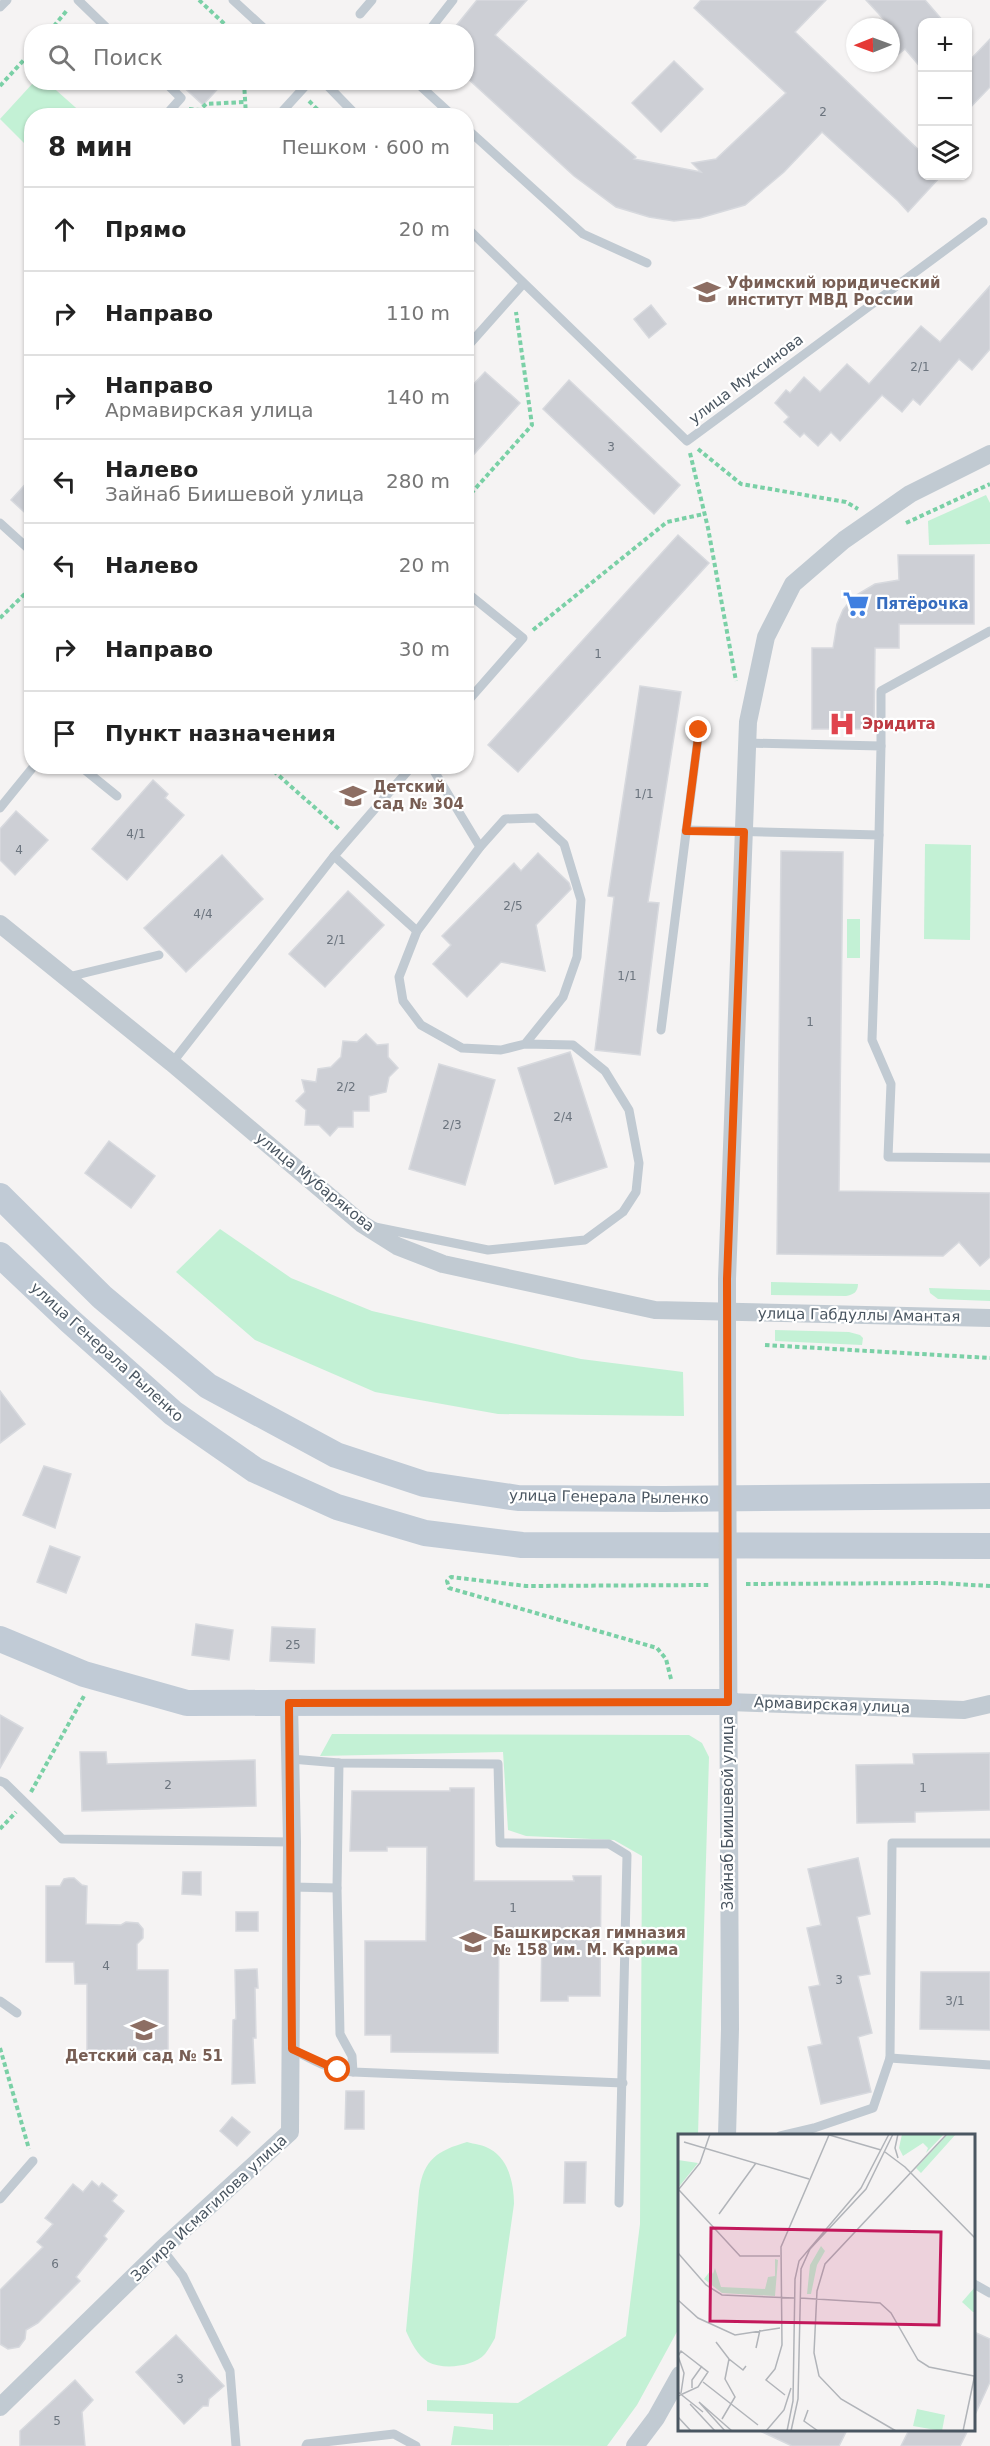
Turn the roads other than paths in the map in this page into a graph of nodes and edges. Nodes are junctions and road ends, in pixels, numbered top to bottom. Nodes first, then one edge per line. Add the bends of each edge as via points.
1 (7, 0) edge
2 (78, 0) edge
3 (233, 0) edge
4 (372, 0) edge
5 (453, 0) edge
6 (0, 7) edge
7 (360, 14) dead end
8 (103, 24) edge
9 (259, 24) edge
10 (434, 24) edge
11 (173, 90) edge
12 (302, 90) edge
13 (332, 90) edge
14 (425, 90) edge
15 (172, 108) edge
16 (285, 108) edge
17 (349, 108) edge
18 (444, 108) edge
19 (474, 135) edge
20 (983, 222) dead end
21 (474, 235) edge
22 (647, 263) dead end
23 (524, 284) junction
24 (474, 339) edge
25 (990, 456) edge
26 (0, 523) edge
27 (24, 545) edge
28 (474, 598) edge
29 (990, 631) edge
30 (474, 694) edge
31 (699, 730) dead end
32 (747, 743) junction
33 (881, 746) junction
34 (28, 774) edge
35 (90, 774) edge
36 (405, 774) edge
37 (436, 774) edge
38 (117, 796) dead end
39 (0, 808) edge
40 (686, 831) junction
41 (744, 832) junction
42 (879, 835) junction
43 (480, 847) junction
44 (334, 856) junction
45 (0, 924) edge
46 (417, 931) junction
47 (159, 955) dead end
48 (66, 978) junction
49 (661, 1030) dead end
50 (525, 1044) junction
51 (172, 1063) junction
52 (990, 1158) edge
53 (0, 1196) edge
54 (362, 1224) junction
55 (0, 1255) edge
56 (728, 1312) junction
57 (990, 1318) edge
58 (990, 1496) edge
59 (990, 1546) edge
60 (0, 1639) edge
61 (728, 1702) junction
62 (289, 1703) junction
63 (990, 1704) edge
64 (291, 1759) junction
65 (339, 1763) junction
66 (0, 1781) edge
67 (292, 1842) junction
68 (990, 1843) edge
69 (292, 1887) junction
70 (338, 1888) junction
71 (0, 2001) edge
72 (17, 2013) dead end
73 (292, 2049) junction
74 (890, 2058) junction
75 (990, 2065) edge
76 (353, 2073) junction
77 (623, 2083) junction
78 (727, 2134) edge
79 (788, 2134) edge
80 (33, 2162) road end
81 (0, 2199) edge
82 (619, 2203) dead end
83 (162, 2249) junction
84 (975, 2285) edge
85 (990, 2293) edge
86 (678, 2379) edge
87 (0, 2407) edge
88 (236, 2446) edge
89 (306, 2446) edge
90 (416, 2446) edge
91 (635, 2446) edge

1 - 6 lane
2 - 8 lane
3 - 9 lane
4 - 7 lane
5 - 10 lane
11 - 15 lane via 181,98
12 - 16 lane
13 - 17 lane
14 - 18 lane
19 - 22 lane via 584,234
20 - 23 lane, улица Муксинова via 687,441
21 - 23 lane, улица Муксинова
23 - 24 lane
25 - 32 street, Зайнаб Биишевой улица via 910,494 844,540 793,584 766,638
26 - 27 lane
28 - 30 lane via 523,638
29 - 33 lane via 881,691
31 - 40 lane
32 - 33 lane
32 - 41 street, Зайнаб Биишевой улица
33 - 42 lane
34 - 39 lane
35 - 38 lane
36 - 44 lane
37 - 43 lane
40 - 41 lane
40 - 49 lane
41 - 42 lane
41 - 56 street, Зайнаб Биишевой улица
42 - 52 lane via 872,1041 891,1084 888,1157
43 - 46 lane
43 - 50 lane via 505,819 536,818 564,844 581,900 577,957 563,997
44 - 46 lane
44 - 51 lane
45 - 48 street, улица Мубарякова
46 - 50 lane via 399,977 403,1001 421,1025 462,1048 501,1050
47 - 48 lane
48 - 51 street, улица Мубарякова
50 - 54 lane via 573,1045 605,1071 629,1110 639,1163 636,1192 623,1212 585,1240 488,1250
51 - 54 street, улица Мубарякова
53 - 58 main road, улица Генерала Рыленко via 102,1297 208,1386 336,1455 424,1484 518,1498
54 - 56 street, улица Мубарякова via 397,1246 443,1264 655,1310
55 - 59 main road, улица Генерала Рыленко via 173,1413 255,1470 348,1510 425,1533 522,1545
56 - 57 street, улица Габдуллы Амантая
56 - 61 street, Зайнаб Биишевой улица, bridge
60 - 62 main road, Армавирская улица via 94,1677 187,1702
61 - 62 main road, Армавирская улица
61 - 63 street, Армавирская улица via 964,1710
61 - 78 street, Зайнаб Биишевой улица
62 - 64 street, Загира Исмагилова улица
64 - 65 lane
64 - 67 street, Загира Исмагилова улица
65 - 70 lane
65 - 77 lane via 498,1764 500,1844 609,1844 627,1855
66 - 67 lane via 62,1839
67 - 69 street, Загира Исмагилова улица
68 - 74 lane via 892,1843
69 - 70 lane
69 - 73 street, Загира Исмагилова улица
70 - 76 lane via 340,2034 352,2056
71 - 72 lane
73 - 76 lane via 318,2063
73 - 83 street, Загира Исмагилова улица via 290,2132
74 - 75 lane
74 - 79 lane via 873,2108
76 - 77 lane
77 - 82 lane
80 - 81 lane
83 - 87 street, Загира Исмагилова улица
83 - 88 lane via 183,2276 231,2372
84 - 85 lane
86 - 91 street
89 - 90 lane via 394,2434

